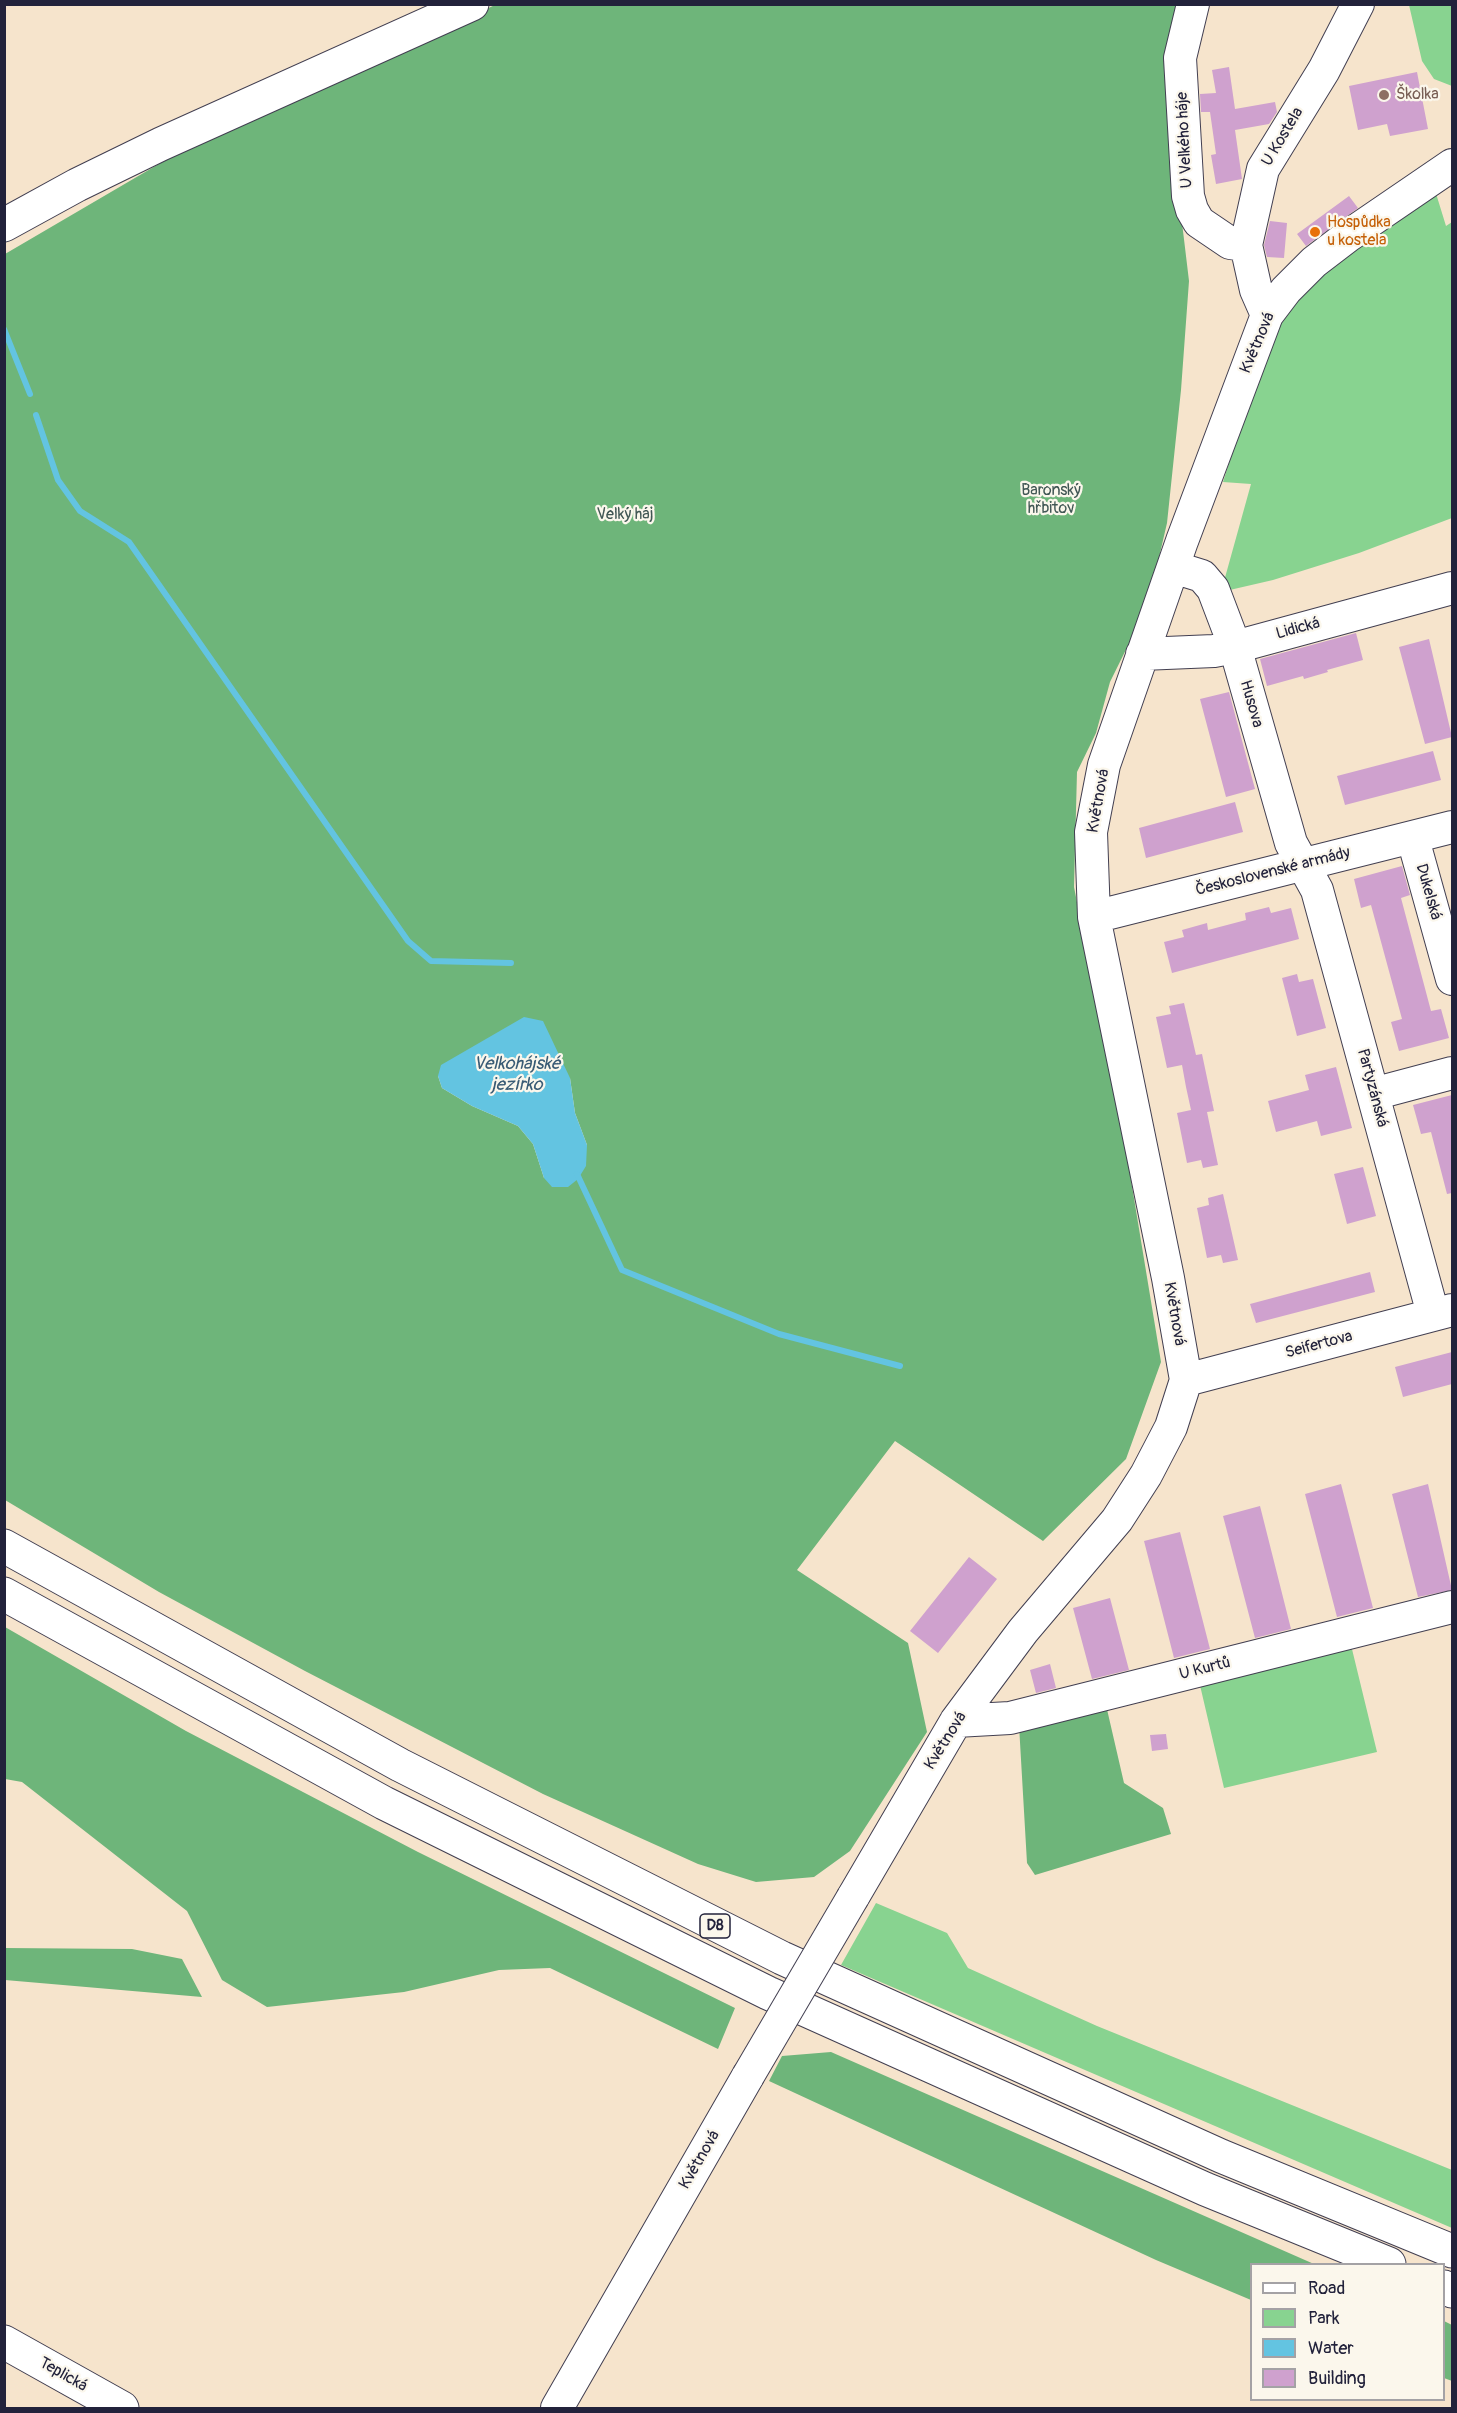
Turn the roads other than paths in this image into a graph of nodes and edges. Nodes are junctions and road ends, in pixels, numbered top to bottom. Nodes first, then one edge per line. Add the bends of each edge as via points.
1 (472, 4) edge
2 (1193, 4) edge
3 (1358, 4) edge
4 (1452, 165) edge
5 (4, 225) edge
6 (1246, 246) junction
7 (1267, 315) junction
8 (1173, 567) junction
9 (1452, 588) edge
10 (1235, 647) junction
11 (1142, 654) junction
12 (1452, 827) edge
13 (1413, 839) junction
14 (1303, 864) junction
15 (1094, 917) junction
16 (1452, 979) edge
17 (1452, 1073) edge
18 (1374, 1094) junction
19 (1443, 1312) edge
20 (1186, 1380) junction
21 (4, 1546) edge
22 (4, 1594) edge
23 (1452, 1607) edge
24 (956, 1721) junction
25 (1452, 2251) edge
26 (1384, 2263) edge
27 (4, 2342) edge
28 (122, 2409) edge
29 (557, 2409) edge

1 - 5 main road via 161,144
2 - 6 street, U Velkého háje via 1180,58 1188,196 1199,222 1230,243
3 - 6 street, U Kostela via 1324,70 1263,169
4 - 7 street, Květnová via 1314,262
6 - 7 street, U Kostela via 1256,290
7 - 8 street, Květnová
8 - 10 street, Husova via 1202,576 1213,589
8 - 11 street, Květnová
9 - 10 street, Lidická
10 - 11 street, Lidická
10 - 14 street, Husova via 1291,843
11 - 15 street, Květnová via 1104,765 1091,832
12 - 13 street, Československé armády
13 - 14 street, Československé armády
13 - 16 street, Dukelská
14 - 15 street, Československé armády
14 - 18 street, Partyzánská via 1317,890
15 - 20 street, Květnová
17 - 18 street
18 - 19 street, Partyzánská
19 - 20 street, Seifertova
20 - 24 street, Květnová via 1170,1427 1117,1520 1023,1631
21 - 25 main road, D8 via 400,1765 782,1958 1221,2156
22 - 26 main road, D8 via 384,1803 768,1994 1205,2189
23 - 24 street, U Kurtů via 1010,1718
24 - 29 street, Květnová, bridge
27 - 28 main road, Teplická

